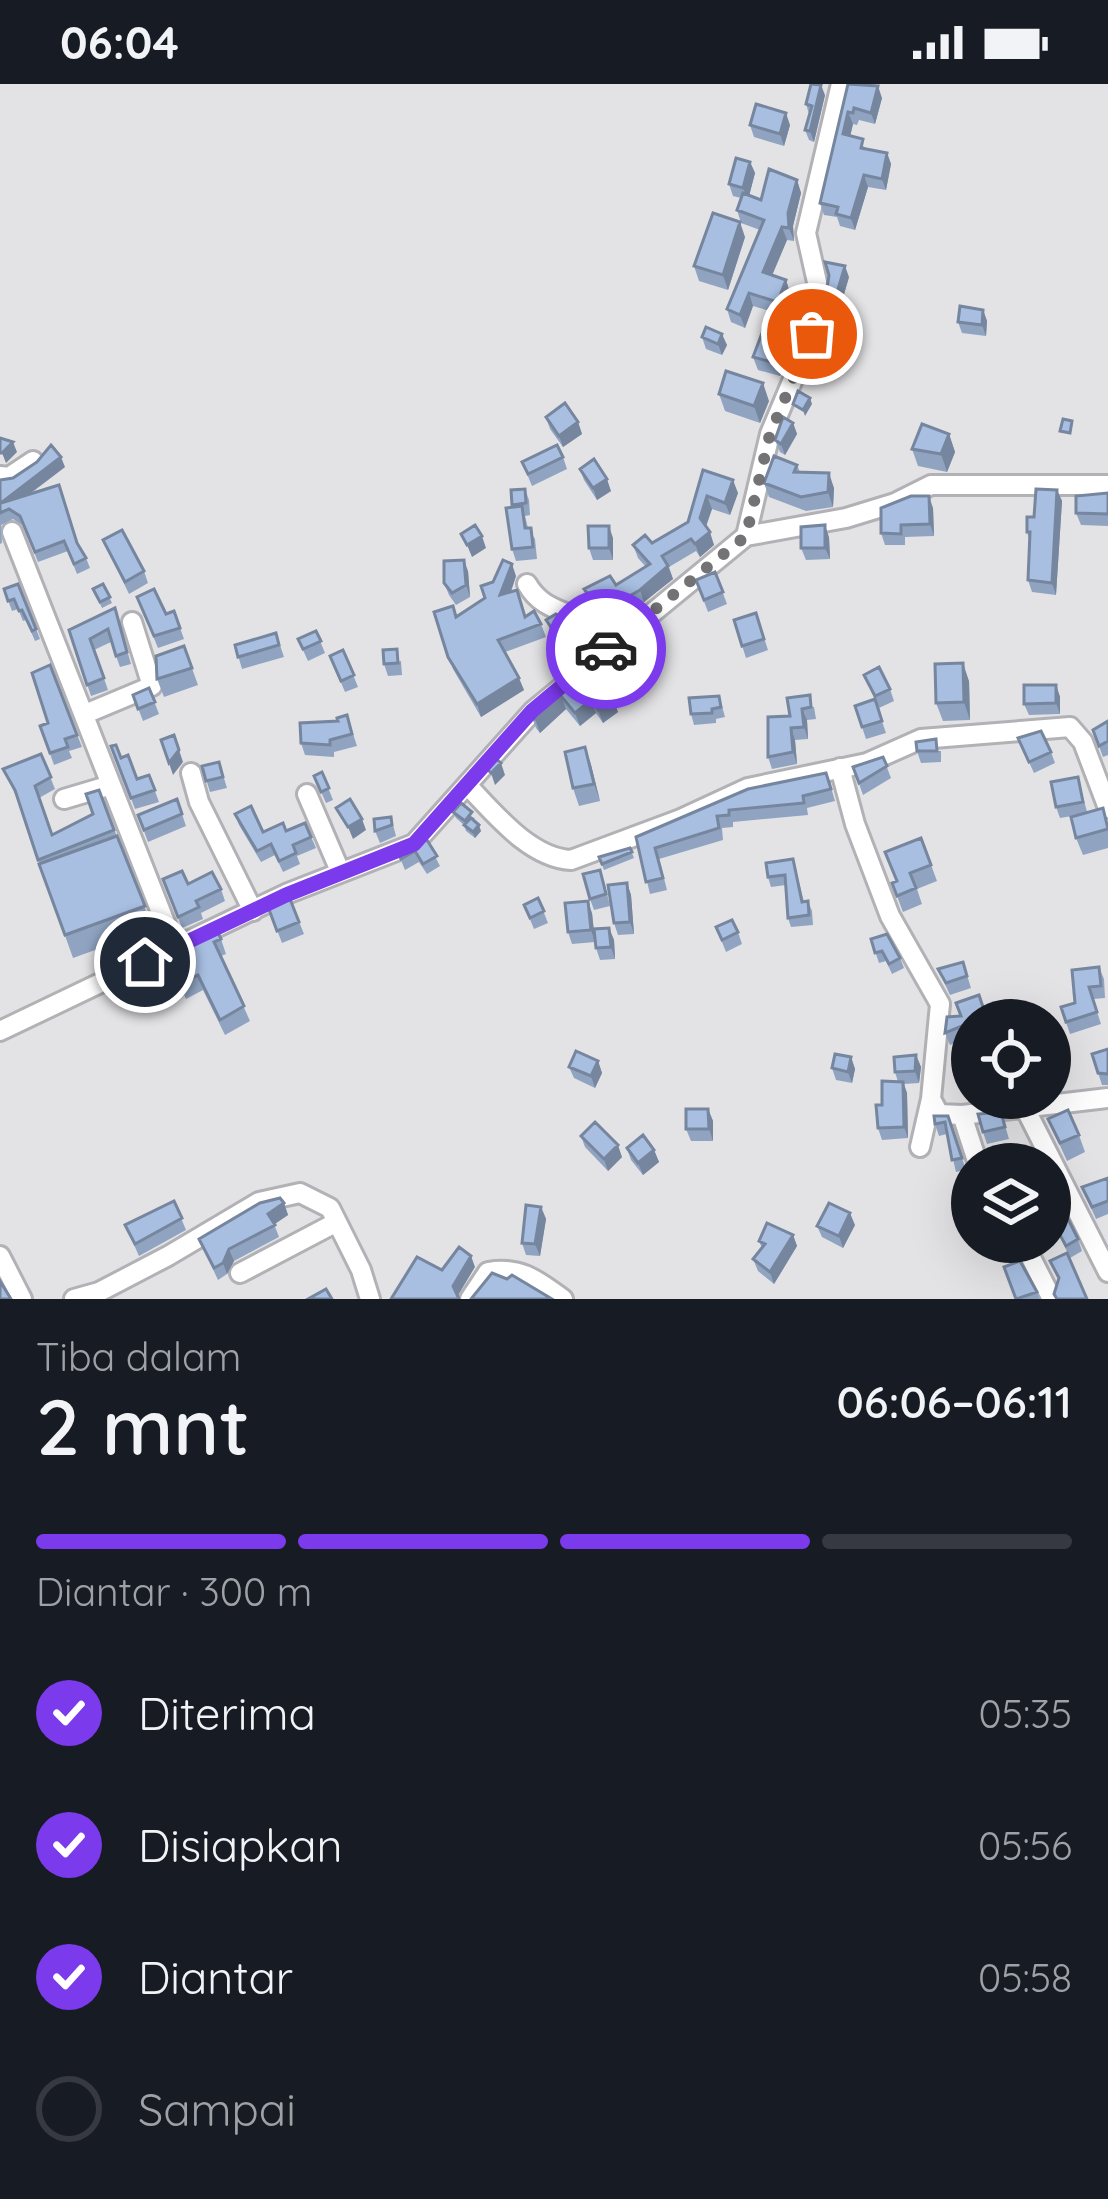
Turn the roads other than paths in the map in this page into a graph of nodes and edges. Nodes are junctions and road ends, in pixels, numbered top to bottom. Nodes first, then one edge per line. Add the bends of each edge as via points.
1 (841, 84) edge
2 (33, 461) edge
3 (3, 479) edge
4 (1108, 485) edge
5 (12, 532) dead end
6 (746, 536) junction
7 (527, 584) dead end
8 (132, 622) dead end
9 (605, 650) junction
10 (85, 715) junction
11 (840, 768) junction
12 (191, 773) dead end
13 (111, 785) junction
14 (468, 786) junction
15 (307, 794) dead end
16 (64, 799) dead end
17 (1108, 808) edge
18 (340, 872) junction
19 (253, 910) junction
20 (175, 948) junction
21 (0, 1031) edge
22 (1108, 1098) edge
23 (931, 1099) junction
24 (1071, 1103) edge
25 (951, 1115) edge
26 (1031, 1119) edge
27 (920, 1147) dead end
28 (337, 1222) junction
29 (1034, 1263) edge
30 (3, 1270) edge
31 (1108, 1272) edge
32 (240, 1273) dead end
33 (552, 1296) edge
34 (22, 1299) edge
35 (74, 1299) edge
36 (370, 1299) edge
37 (470, 1299) edge
38 (1052, 1299) edge

1 - 6 street via 806,233 818,282 814,320 770,434
2 - 3 street
4 - 6 street via 932,485 846,518
5 - 10 street
6 - 9 street
7 - 9 street via 543,604 589,623
8 - 10 street via 152,686
9 - 14 street via 532,711
10 - 13 street
11 - 14 street via 748,788 571,860 539,852
11 - 17 street via 921,739 1070,727
11 - 23 street via 890,916 940,1004
12 - 19 street
13 - 16 street
13 - 20 street
14 - 18 street via 414,844
15 - 18 street
18 - 19 street
19 - 20 street
20 - 21 street
22 - 24 street
23 - 25 street via 939,1114
23 - 27 street
26 - 31 street
28 - 32 street
28 - 35 street via 314,1198 280,1195
28 - 36 street
29 - 38 street
30 - 34 street
33 - 37 street via 526,1272 504,1269 488,1272

